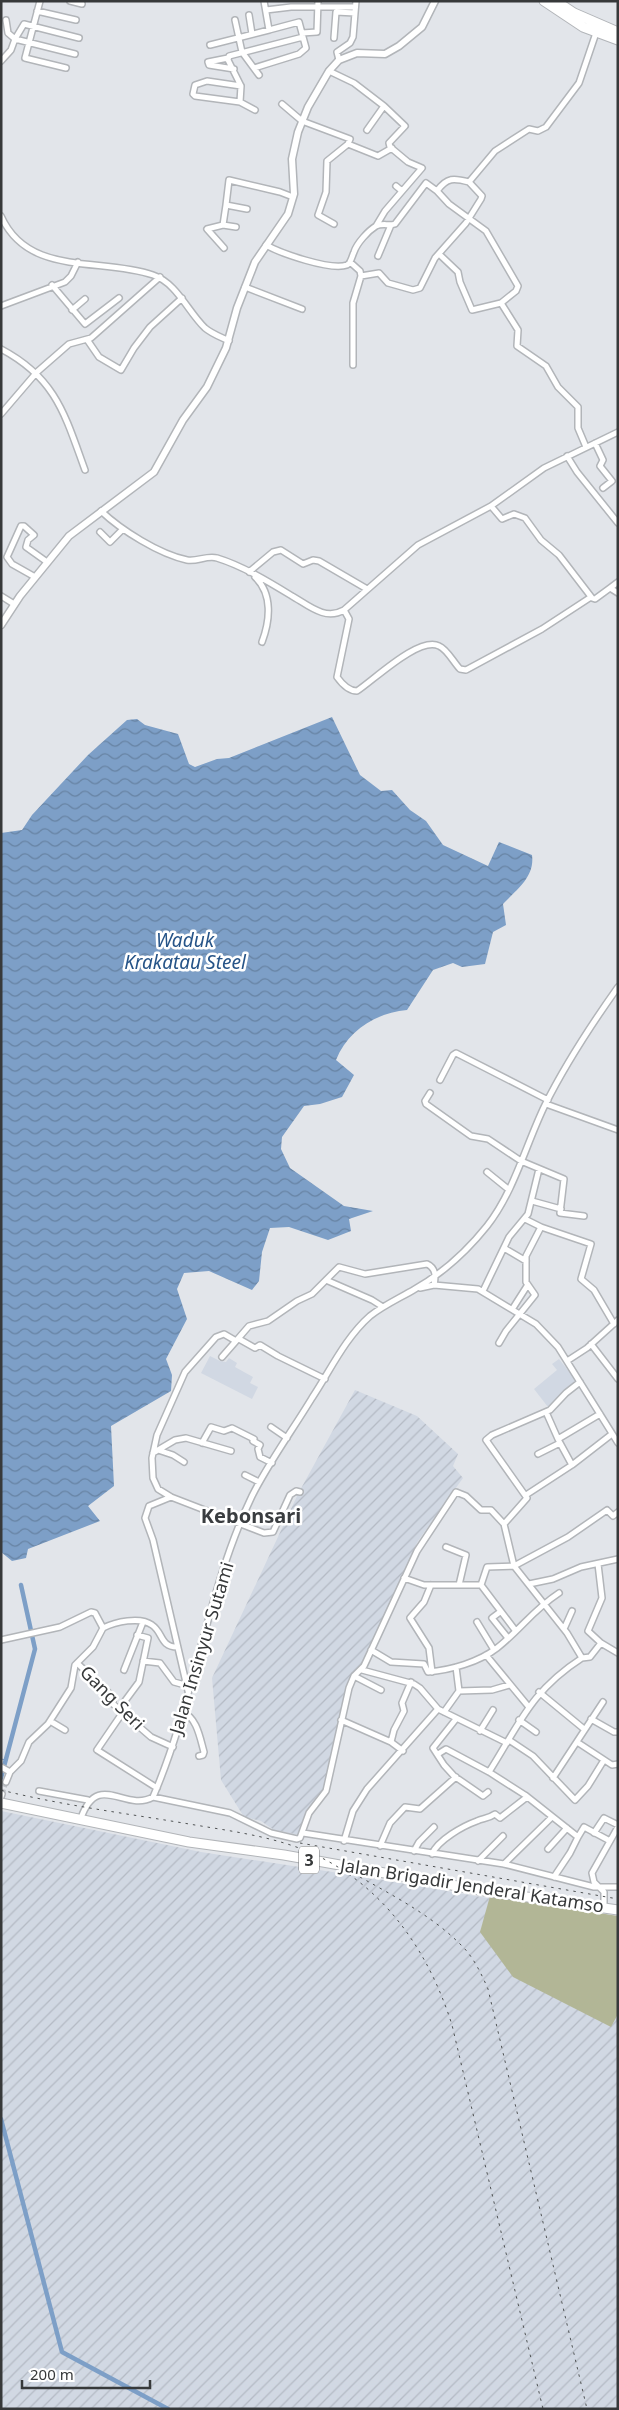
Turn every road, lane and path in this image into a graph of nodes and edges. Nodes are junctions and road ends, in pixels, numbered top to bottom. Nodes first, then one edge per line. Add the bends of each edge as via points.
1 (40, 1) edge
2 (70, 1) edge
3 (264, 1) edge
4 (435, 1) edge
5 (544, 1) edge
6 (556, 1) edge
7 (82, 4) dead end
8 (318, 4) edge
9 (356, 7) edge
10 (37, 10) junction
11 (266, 10) junction
12 (249, 15) dead end
13 (6, 20) dead end
14 (76, 20) dead end
15 (235, 20) dead end
16 (33, 26) junction
17 (598, 29) junction
18 (269, 30) junction
19 (618, 32) edge
20 (252, 34) junction
21 (303, 35) junction
22 (239, 37) junction
23 (79, 38) dead end
24 (334, 38) dead end
25 (15, 39) junction
26 (618, 40) edge
27 (28, 43) junction
28 (210, 45) dead end
29 (242, 52) junction
30 (75, 54) dead end
31 (228, 58) junction
32 (339, 60) junction
33 (1, 61) edge
34 (66, 68) dead end
35 (254, 68) junction
36 (234, 70) junction
37 (329, 71) junction
38 (259, 75) dead end
39 (242, 86) junction
40 (240, 102) junction
41 (282, 104) dead end
42 (384, 106) junction
43 (255, 110) dead end
44 (302, 121) junction
45 (367, 130) dead end
46 (348, 144) junction
47 (392, 148) junction
48 (469, 182) junction
49 (396, 186) dead end
50 (402, 191) junction
51 (438, 191) junction
52 (293, 197) junction
53 (226, 205) junction
54 (247, 209) dead end
55 (1, 216) edge
56 (468, 220) junction
57 (334, 224) dead end
58 (223, 225) junction
59 (391, 225) junction
60 (376, 226) junction
61 (236, 227) dead end
62 (266, 245) junction
63 (224, 248) dead end
64 (438, 254) junction
65 (378, 256) dead end
66 (78, 262) junction
67 (350, 262) junction
68 (361, 276) junction
69 (160, 277) junction
70 (52, 285) junction
71 (245, 288) junction
72 (119, 298) dead end
73 (182, 298) junction
74 (85, 299) dead end
75 (501, 302) junction
76 (1, 306) edge
77 (302, 309) dead end
78 (72, 310) junction
79 (88, 341) junction
80 (229, 341) junction
81 (1, 349) edge
82 (353, 365) dead end
83 (37, 372) junction
84 (1, 414) edge
85 (618, 432) edge
86 (595, 443) junction
87 (586, 447) junction
88 (568, 456) junction
89 (85, 470) dead end
90 (603, 488) dead end
91 (491, 506) junction
92 (101, 511) junction
93 (618, 523) edge
94 (122, 530) junction
95 (100, 532) dead end
96 (47, 562) junction
97 (249, 572) junction
98 (35, 577) junction
99 (618, 582) edge
100 (610, 588) junction
101 (367, 589) junction
102 (618, 593) edge
103 (1, 596) edge
104 (591, 597) junction
105 (14, 604) junction
106 (344, 610) junction
107 (1, 625) edge
108 (262, 642) dead end
109 (618, 987) edge
110 (440, 1080) dead end
111 (430, 1094) dead end
112 (547, 1102) junction
113 (618, 1130) edge
114 (521, 1161) junction
115 (539, 1169) junction
116 (486, 1172) dead end
117 (508, 1189) junction
118 (532, 1201) junction
119 (560, 1209) junction
120 (584, 1216) dead end
121 (525, 1219) junction
122 (541, 1227) junction
123 (504, 1248) junction
124 (526, 1261) junction
125 (436, 1276) junction
126 (326, 1280) junction
127 (434, 1284) junction
128 (528, 1286) junction
129 (414, 1290) junction
130 (483, 1291) junction
131 (383, 1307) junction
132 (513, 1308) junction
133 (521, 1314) junction
134 (616, 1322) edge
135 (237, 1340) junction
136 (499, 1343) dead end
137 (591, 1344) junction
138 (222, 1357) dead end
139 (567, 1361) junction
140 (325, 1379) junction
141 (618, 1379) edge
142 (580, 1382) junction
143 (546, 1412) junction
144 (600, 1414) junction
145 (271, 1427) dead end
146 (612, 1434) junction
147 (287, 1438) junction
148 (559, 1441) junction
149 (202, 1443) junction
150 (618, 1443) edge
151 (156, 1451) junction
152 (231, 1451) dead end
153 (538, 1454) dead end
154 (184, 1462) dead end
155 (272, 1463) junction
156 (572, 1465) junction
157 (245, 1475) dead end
158 (259, 1482) junction
159 (300, 1492) dead end
160 (526, 1495) junction
161 (171, 1497) junction
162 (618, 1512) edge
163 (241, 1523) junction
164 (504, 1524) junction
165 (446, 1547) dead end
166 (618, 1559) edge
167 (598, 1564) junction
168 (514, 1566) junction
169 (404, 1578) junction
170 (530, 1584) junction
171 (431, 1585) junction
172 (459, 1585) junction
173 (481, 1585) junction
174 (559, 1594) dead end
175 (544, 1603) junction
176 (572, 1611) dead end
177 (500, 1612) junction
178 (143, 1622) junction
179 (477, 1622) dead end
180 (103, 1628) junction
181 (564, 1629) junction
182 (515, 1630) junction
183 (137, 1635) junction
184 (508, 1638) junction
185 (1, 1640) edge
186 (601, 1643) junction
187 (177, 1647) junction
188 (371, 1650) junction
189 (494, 1650) junction
190 (618, 1653) edge
191 (486, 1655) junction
192 (582, 1658) junction
193 (143, 1661) junction
194 (77, 1663) junction
195 (456, 1668) junction
196 (124, 1670) dead end
197 (362, 1670) junction
198 (432, 1672) junction
199 (354, 1676) junction
200 (411, 1682) junction
201 (185, 1685) junction
202 (509, 1685) junction
203 (381, 1690) dead end
204 (188, 1691) junction
205 (459, 1691) junction
206 (539, 1692) junction
207 (604, 1702) dead end
208 (528, 1706) junction
209 (121, 1710) junction
210 (438, 1710) junction
211 (492, 1710) dead end
212 (182, 1712) junction
213 (444, 1712) junction
214 (456, 1719) junction
215 (591, 1719) junction
216 (342, 1720) junction
217 (519, 1720) junction
218 (50, 1721) junction
219 (584, 1729) junction
220 (65, 1730) dead end
221 (480, 1731) junction
222 (536, 1732) dead end
223 (618, 1732) edge
224 (391, 1742) junction
225 (508, 1742) junction
226 (577, 1742) junction
227 (172, 1747) junction
228 (403, 1751) junction
229 (438, 1754) junction
230 (199, 1756) dead end
231 (604, 1760) junction
232 (618, 1764) edge
233 (6, 1769) edge
234 (489, 1772) junction
235 (456, 1777) junction
236 (553, 1778) junction
237 (6, 1782) dead end
238 (157, 1788) junction
239 (39, 1792) dead end
240 (488, 1792) dead end
241 (153, 1797) junction
242 (527, 1797) junction
243 (2, 1798) edge
244 (88, 1800) junction
245 (552, 1817) junction
246 (81, 1818) junction
247 (434, 1826) dead end
248 (618, 1826) edge
249 (566, 1828) junction
250 (594, 1833) junction
251 (301, 1835) junction
252 (503, 1836) dead end
253 (578, 1837) junction
254 (344, 1841) junction
255 (610, 1841) junction
256 (380, 1846) junction
257 (548, 1849) dead end
258 (414, 1852) junction
259 (432, 1854) junction
260 (478, 1861) junction
261 (504, 1864) junction
262 (554, 1876) junction
263 (617, 1885) edge
264 (602, 1888) junction
265 (604, 1907) junction
266 (618, 1910) edge

1 - 10 street
2 - 7 street
3 - 11 street
4 - 32 street via 422,27 396,48 385,54 356,53
5 - 17 highway via 570,19
6 - 17 highway
8 - 9 street
8 - 11 street
8 - 21 street via 317,32
9 - 24 street via 336,12
9 - 32 street via 353,37 350,44 338,52
10 - 14 street
10 - 16 street
11 - 18 street
12 - 20 street
13 - 25 street via 8,32
15 - 22 street
16 - 23 street
16 - 25 street via 22,25
16 - 27 street
17 - 19 highway
17 - 26 highway
17 - 48 street via 578,83 546,126 538,131 529,129 494,150
18 - 20 street
18 - 21 street via 299,22
20 - 22 street
21 - 29 street
21 - 35 street via 306,48 299,54
22 - 28 street
22 - 29 street
25 - 27 street
25 - 33 street via 11,50
27 - 30 street
27 - 34 street via 26,60
29 - 31 street
29 - 35 street
31 - 36 street
31 - 36 street via 208,62 209,65
32 - 37 street
35 - 38 street
36 - 39 street
37 - 42 street
37 - 44 street
39 - 40 street
39 - 40 street via 205,81 195,85 192,94
40 - 43 street
41 - 44 street
42 - 45 street
42 - 47 street via 405,126 389,143
44 - 46 street via 348,136 351,140
44 - 52 street via 292,159
46 - 47 street via 378,156
46 - 57 street via 327,161 326,192 318,215
47 - 50 street via 408,162 422,168
48 - 51 street via 448,179
48 - 56 street via 482,197
49 - 50 street
50 - 60 street
51 - 56 street
51 - 59 street via 426,184
52 - 53 street via 230,180
52 - 62 street via 282,226
53 - 54 street
53 - 58 street
55 - 66 street via 7,229 28,249 48,258
56 - 64 street
56 - 75 street via 486,231 518,286
58 - 61 street
58 - 63 street via 207,229
59 - 60 street
59 - 65 street
60 - 67 street via 356,246
62 - 67 street via 282,254 314,262 345,266
62 - 71 street
64 - 68 street via 418,290 388,283 379,273
64 - 75 street via 458,272 472,310
66 - 69 street
66 - 70 street via 68,280
67 - 68 street
68 - 82 street via 353,303
69 - 73 street
69 - 79 street
70 - 76 street
70 - 78 street
71 - 77 street
71 - 80 street
72 - 78 street via 85,324
73 - 79 street via 150,327 122,370 102,360
73 - 80 street via 203,327
74 - 78 street
75 - 87 street via 518,330 516,346 546,366 558,387 578,407 578,428
79 - 83 street via 69,344
80 - 92 street via 207,387 183,420 154,472
81 - 83 street
83 - 84 street
83 - 89 street via 64,412
85 - 86 street
86 - 87 street
86 - 90 street via 603,460 600,466 612,482
87 - 88 street
88 - 91 street via 538,471
88 - 93 street
91 - 101 street via 418,545
91 - 104 street via 503,519 514,514 525,518
92 - 94 street
92 - 96 street via 69,536
94 - 95 street via 110,542
94 - 97 street via 186,560 214,557
96 - 98 street
96 - 98 street via 26,547 34,535 21,526 7,557 12,564
97 - 101 street via 273,552 281,550 303,564 319,561
97 - 106 street via 319,612 333,614
97 - 108 street via 257,578 268,600 268,619
98 - 105 street
99 - 100 street
100 - 102 street
100 - 104 street via 595,599
101 - 106 street
103 - 105 street
104 - 106 street via 542,629 466,670 460,669 439,646 412,650 355,691 337,677 348,619
105 - 107 street
109 - 112 street, Jalan Insinyur Sutami via 586,1032
110 - 112 street via 456,1053
111 - 114 street via 425,1101 427,1105 471,1136 488,1140
112 - 113 street
112 - 114 street, Jalan Insinyur Sutami
114 - 115 street
114 - 117 street, Jalan Insinyur Sutami
115 - 118 street
115 - 119 street via 565,1180
116 - 117 street
117 - 125 street, Jalan Insinyur Sutami via 488,1225
118 - 119 street
118 - 121 street
119 - 120 street via 560,1213
121 - 122 street
121 - 123 street via 512,1232
122 - 124 street via 528,1250
122 - 134 street via 591,1244 580,1279 594,1290
123 - 124 street
123 - 130 street
124 - 128 street
125 - 126 street via 430,1265 424,1264 365,1274 339,1267
125 - 127 street
125 - 129 street, Jalan Insinyur Sutami
126 - 131 street
126 - 135 street via 312,1294 268,1321 250,1326
127 - 129 street
127 - 130 street
128 - 132 street
128 - 133 street via 535,1295
129 - 131 street, Jalan Insinyur Sutami
130 - 132 street
131 - 140 street, Jalan Insinyur Sutami via 354,1333
132 - 133 street
133 - 136 street
133 - 139 street via 547,1333
134 - 137 street
135 - 138 street
135 - 140 street via 256,1348 260,1345
135 - 151 street via 224,1334 216,1336 185,1372 156,1435
137 - 139 street
137 - 141 street
139 - 142 street
140 - 147 street, Jalan Insinyur Sutami
142 - 143 street
142 - 144 street
143 - 148 street
143 - 160 street via 486,1440
144 - 146 street
144 - 148 street
145 - 147 street
146 - 150 street
146 - 156 street
147 - 155 street, Jalan Insinyur Sutami
148 - 153 street
148 - 156 street
149 - 151 street via 180,1438
149 - 152 street
149 - 155 street via 212,1427 224,1431 232,1428 254,1438 253,1441 260,1445 260,1456
151 - 154 street
151 - 161 street via 151,1470 155,1484
155 - 158 street, Jalan Insinyur Sutami
156 - 160 street
157 - 158 street
158 - 163 street, Jalan Insinyur Sutami
159 - 163 street via 290,1495 273,1532 264,1534
160 - 164 street via 525,1502
161 - 163 street
161 - 187 street via 149,1506 144,1518 153,1540
162 - 168 street via 613,1516 607,1510
163 - 204 street, Jalan Insinyur Sutami via 206,1620
164 - 168 street
164 - 169 street via 491,1510 481,1510 466,1496 456,1492 422,1542
165 - 172 street via 466,1555
166 - 167 street
167 - 170 street
167 - 186 street via 602,1598 588,1631
168 - 170 street
168 - 173 street via 487,1567
169 - 171 street
169 - 188 street
170 - 175 street
171 - 172 street
171 - 198 street via 424,1602 410,1618 429,1648
172 - 173 street
173 - 177 street
174 - 175 street
175 - 181 street
175 - 182 street
176 - 181 street
177 - 182 street
177 - 184 street via 492,1618
178 - 180 street via 123,1622
178 - 183 street
178 - 187 street via 154,1626 166,1644
179 - 189 street
180 - 185 street via 95,1613 91,1612 70,1624
180 - 194 street via 93,1647
181 - 192 street
182 - 184 street
183 - 193 street via 148,1638
183 - 196 street
184 - 189 street
186 - 190 street
186 - 192 street via 590,1657
187 - 201 street
188 - 197 street
188 - 198 street via 391,1662 424,1664 427,1672
189 - 191 street
191 - 195 street
191 - 202 street
192 - 206 street
193 - 201 street via 160,1663 174,1682
193 - 209 street via 140,1677
194 - 209 street, Gang Seri via 113,1697 112,1703
194 - 218 street via 71,1688
195 - 198 street
195 - 205 street
197 - 199 street
197 - 200 street
199 - 203 street
199 - 216 street
200 - 210 street
200 - 224 street via 402,1703 404,1711
201 - 204 street
202 - 205 street via 492,1690
202 - 208 street
204 - 212 street, Jalan Insinyur Sutami
205 - 213 street
206 - 208 street
206 - 219 street
207 - 215 street
208 - 217 street
209 - 227 street, Gang Seri via 151,1736
209 - 238 street via 97,1750
210 - 213 street
210 - 228 street
211 - 221 street
212 - 227 street, Jalan Insinyur Sutami
212 - 230 street via 190,1715 193,1721 204,1752
213 - 214 street
214 - 221 street
214 - 229 street via 433,1746
215 - 219 street
215 - 223 street
216 - 224 street
216 - 251 street via 326,1791 309,1813
217 - 222 street
217 - 225 street
218 - 220 street
218 - 233 street via 29,1742 21,1761
219 - 226 street
221 - 225 street
224 - 228 street
225 - 234 street
225 - 236 street via 533,1756
226 - 231 street
226 - 236 street
227 - 238 street, Jalan Insinyur Sutami
228 - 254 street via 360,1800 353,1811
229 - 234 street via 448,1750
229 - 235 street
231 - 232 street via 612,1765
231 - 236 street via 577,1800
233 - 237 street
234 - 242 street
235 - 240 street via 483,1796
235 - 256 street via 420,1809 406,1807 390,1823
238 - 241 street, Jalan Insinyur Sutami
239 - 244 street
241 - 244 street via 141,1800 99,1795
241 - 251 street via 230,1812 276,1835 297,1840
242 - 245 street
242 - 259 street via 498,1818 495,1814 487,1820 467,1825 436,1847
243 - 246 highway, Jalan Brigadir Jenderal Katamso / 3
244 - 246 street
245 - 249 street
245 - 261 street
246 - 265 highway, Jalan Brigadir Jenderal Katamso / 3 via 189,1842 284,1855 485,1892
247 - 258 street
248 - 250 street via 604,1818
248 - 255 street
249 - 253 street
249 - 257 street
250 - 253 street via 584,1828
250 - 255 street
251 - 254 street
252 - 260 street
253 - 262 street
254 - 256 street
255 - 264 street via 592,1874 594,1882
256 - 258 street
258 - 259 street
259 - 260 street
260 - 261 street
261 - 262 street
262 - 264 street
263 - 264 street
264 - 265 street
265 - 266 highway, Jalan Brigadir Jenderal Katamso / 3

